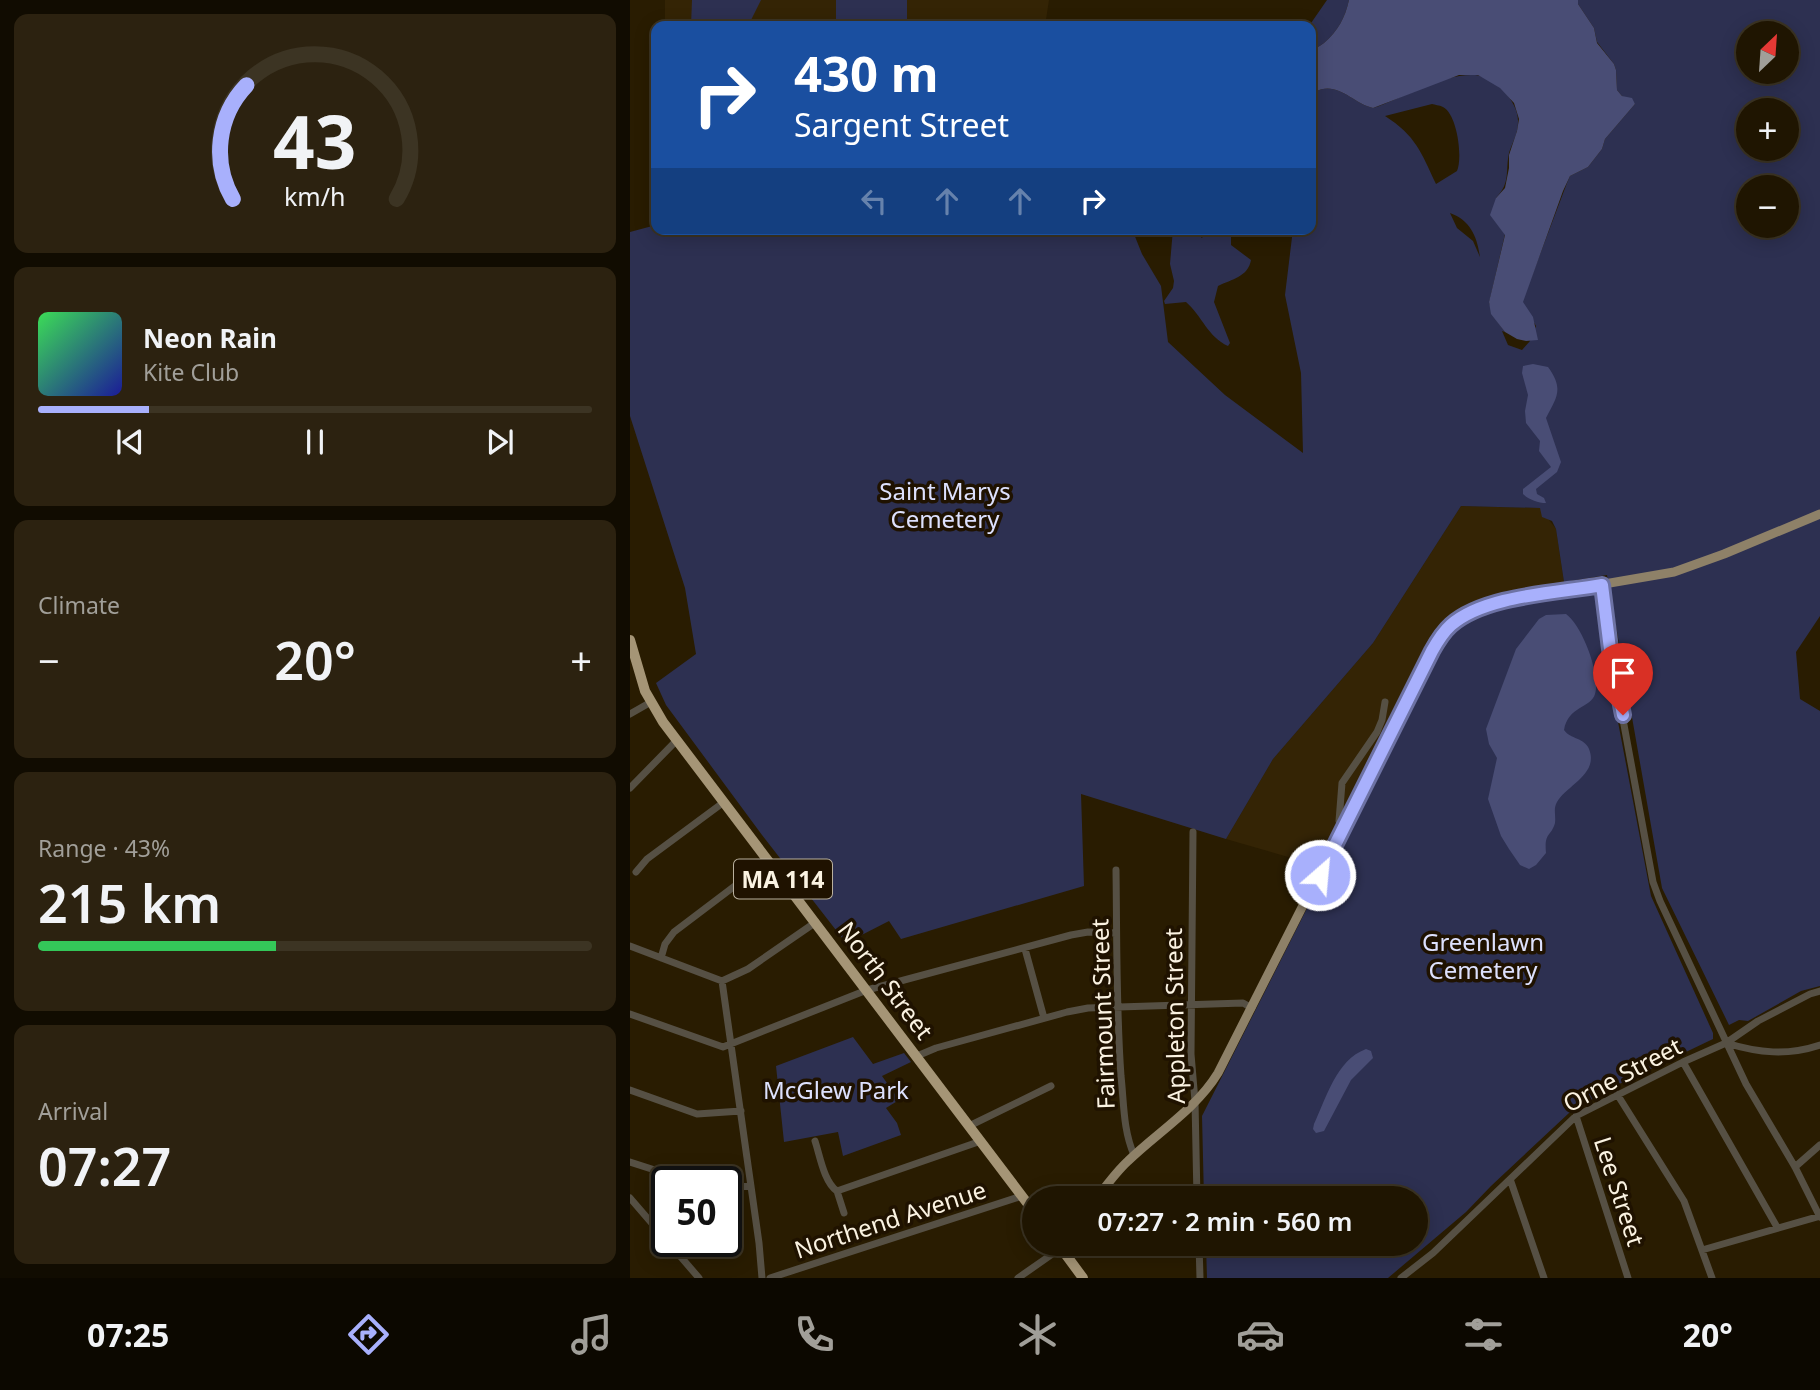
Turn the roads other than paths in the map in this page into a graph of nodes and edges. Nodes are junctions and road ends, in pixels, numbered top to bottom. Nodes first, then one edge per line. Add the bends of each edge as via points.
1 (1820, 514) edge
2 (1602, 585) junction
3 (630, 640) edge
4 (1385, 702) dead end
5 (652, 703) junction
6 (630, 714) edge
7 (677, 740) junction
8 (630, 788) edge
9 (724, 802) junction
10 (1343, 831) junction
11 (1193, 832) dead end
12 (769, 860) junction
13 (1116, 870) dead end
14 (636, 872) dead end
15 (816, 922) junction
16 (1116, 933) junction
17 (630, 946) edge
18 (1025, 949) junction
19 (661, 958) junction
20 (722, 981) junction
21 (867, 990) junction
22 (1820, 991) edge
23 (1191, 1003) junction
24 (1117, 1007) junction
25 (1252, 1008) junction
26 (630, 1014) edge
27 (1044, 1018) junction
28 (1726, 1043) junction
29 (732, 1045) junction
30 (1820, 1045) edge
31 (917, 1056) junction
32 (1683, 1062) junction
33 (1051, 1086) dead end
34 (630, 1090) edge
35 (1617, 1094) junction
36 (1195, 1101) junction
37 (741, 1111) junction
38 (1576, 1116) junction
39 (969, 1126) junction
40 (816, 1140) dead end
41 (981, 1141) junction
42 (1820, 1144) edge
43 (1134, 1155) junction
44 (630, 1161) edge
45 (1796, 1167) junction
46 (651, 1168) edge
47 (1510, 1179) junction
48 (751, 1186) junction
49 (1107, 1186) edge
50 (1197, 1186) edge
51 (742, 1187) edge
52 (837, 1191) junction
53 (1022, 1196) joint
54 (630, 1198) edge
55 (844, 1213) dead end
56 (1820, 1216) edge
57 (1777, 1227) junction
58 (1702, 1250) junction
59 (1047, 1256) edge
60 (1067, 1256) edge
61 (1199, 1256) edge
62 (699, 1278) edge
63 (762, 1278) edge
64 (770, 1278) edge
65 (1017, 1278) edge
66 (1083, 1278) edge
67 (1200, 1278) edge
68 (1401, 1278) edge
69 (1544, 1278) edge
70 (1628, 1278) edge
71 (1712, 1278) edge

1 - 2 main road via 1674,572
2 - 10 main road via 1499,602 1452,623 1423,667
2 - 28 street via 1653,882
3 - 5 highway, MA 114
4 - 10 street via 1377,732 1342,783 1339,821
5 - 6 street
5 - 7 highway, North Street / MA 114
7 - 8 street
7 - 9 highway, North Street / MA 114
9 - 12 highway, North Street / MA 114
9 - 14 street
10 - 25 main road
11 - 23 street, Appleton Street
12 - 15 highway, North Street / MA 114
12 - 19 street via 674,932
13 - 16 street, Fairmount Street
15 - 20 street via 748,970
15 - 21 highway, North Street / MA 114
16 - 18 street via 1080,933
16 - 24 street, Fairmount Street
17 - 19 street
18 - 21 street
18 - 27 street
19 - 20 street
20 - 29 street
21 - 29 street
21 - 31 highway, North Street / MA 114
22 - 28 street, Orne Street via 1758,1021
23 - 24 street
23 - 25 street via 1243,1003
23 - 36 street, Appleton Street
24 - 27 street
24 - 43 street, Fairmount Street via 1126,1135
25 - 36 main road via 1218,1073
26 - 29 street via 716,1045
27 - 31 street
28 - 30 street via 1769,1053
28 - 32 street, Orne Street
28 - 45 street
29 - 37 street
31 - 39 highway, North Street / MA 114
32 - 35 street, Orne Street
32 - 57 street
33 - 39 street
34 - 37 street via 697,1114
35 - 38 street, Orne Street
35 - 58 street via 1684,1201
36 - 43 main road
36 - 50 street, Appleton Street
37 - 48 street
38 - 47 street, Orne Street
38 - 70 street, Lee Street
39 - 41 highway, North Street / MA 114
40 - 52 street via 827,1177
41 - 52 street
41 - 53 highway, North Street / MA 114
42 - 45 street
43 - 49 main road
44 - 46 street
45 - 56 street
47 - 68 street, Orne Street
47 - 69 street
48 - 51 street
48 - 63 street
52 - 55 street
53 - 64 street, Northend Avenue
54 - 62 street
56 - 57 street
57 - 58 street
58 - 71 street
59 - 65 street
60 - 66 highway
61 - 67 street

